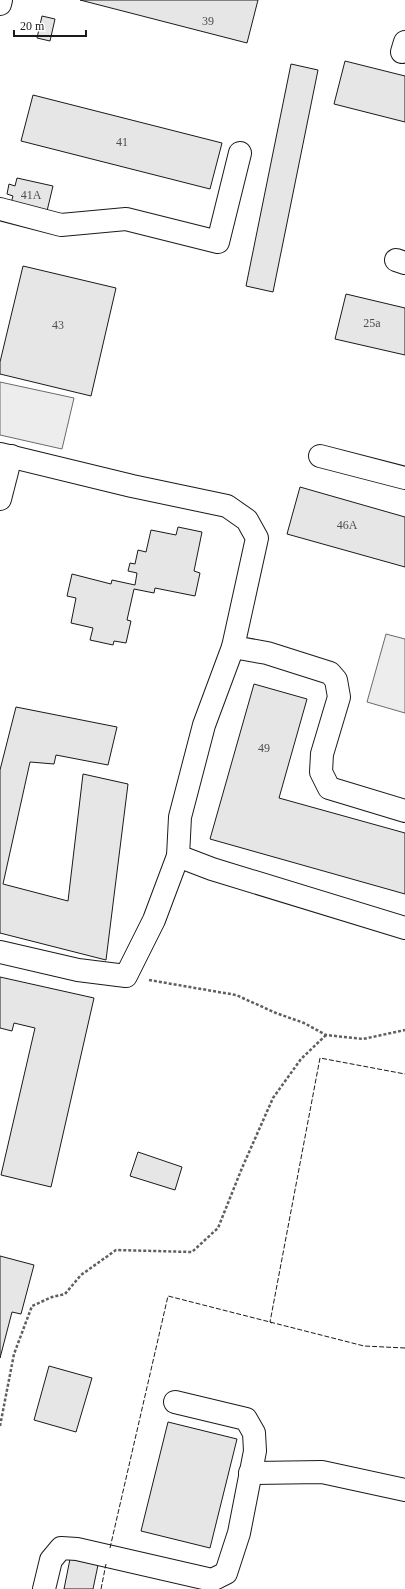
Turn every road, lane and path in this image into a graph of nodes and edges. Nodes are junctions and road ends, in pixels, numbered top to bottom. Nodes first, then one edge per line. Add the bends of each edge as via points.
1 (1, 0) edge
2 (0, 4) edge
3 (240, 153) dead end
4 (0, 209) edge
5 (6, 455) edge
6 (320, 456) dead end
7 (405, 478) edge
8 (0, 499) edge
9 (233, 646) junction
10 (405, 811) edge
11 (178, 856) junction
12 (405, 928) edge
13 (0, 952) edge
14 (126, 976) junction
15 (405, 1030) edge
16 (326, 1035) junction
17 (175, 1402) dead end
18 (0, 1426) edge
19 (250, 1472) junction
20 (405, 1490) edge
21 (44, 1589) edge

1 - 2 street
3 - 4 street via 218,242 126,218 61,224
5 - 8 street
5 - 9 street via 227,506 247,520 257,538
6 - 7 street
9 - 10 street via 330,673 336,680 339,697 322,754 321,772 329,788
9 - 11 street via 204,726 180,818
11 - 12 street via 212,870
11 - 14 street via 154,920
13 - 14 street via 78,970
14 - 16 path via 236,995 304,1023
15 - 16 path via 363,1039
16 - 18 path via 301,1058 273,1098 218,1228 192,1252 116,1250 81,1275 66,1294 52,1296 32,1306 14,1354
17 - 19 street via 246,1419 254,1433 255,1451
19 - 20 street via 322,1472
19 - 21 street via 239,1533 226,1573 212,1580 77,1549 61,1548 51,1560

